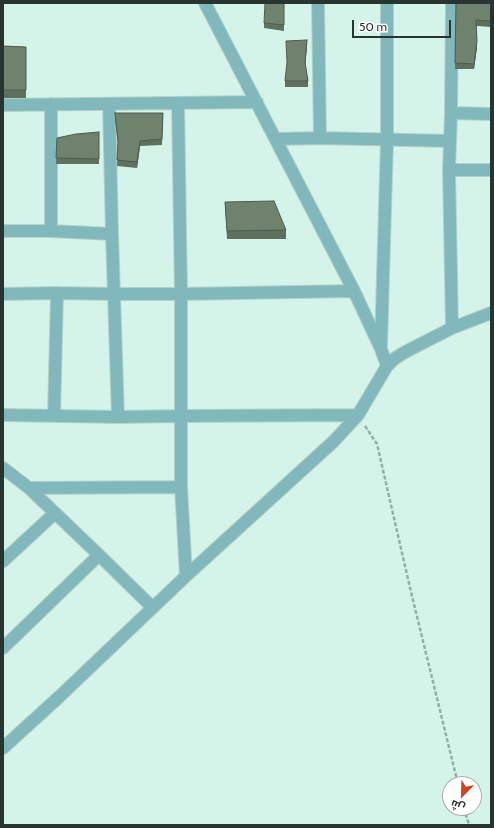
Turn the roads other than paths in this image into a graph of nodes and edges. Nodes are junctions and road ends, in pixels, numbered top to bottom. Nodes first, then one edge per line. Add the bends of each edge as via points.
1 (205, 3) edge
2 (318, 3) edge
3 (387, 3) edge
4 (452, 3) edge
5 (257, 102) junction
6 (178, 103) junction
7 (51, 104) junction
8 (110, 104) junction
9 (3, 105) edge
10 (451, 113) junction
11 (491, 114) edge
12 (320, 138) junction
13 (276, 139) junction
14 (387, 140) junction
15 (450, 141) junction
16 (449, 170) junction
17 (491, 170) edge
18 (3, 231) edge
19 (50, 231) junction
20 (112, 234) junction
21 (354, 291) junction
22 (57, 293) junction
23 (3, 294) edge
24 (114, 294) junction
25 (181, 294) junction
26 (491, 313) edge
27 (452, 328) junction
28 (381, 349) junction
29 (387, 366) junction
30 (3, 415) edge
31 (358, 415) junction
32 (54, 416) junction
33 (180, 416) junction
34 (118, 417) junction
35 (3, 468) edge
36 (181, 487) junction
37 (29, 488) junction
38 (55, 513) junction
39 (99, 555) junction
40 (3, 561) edge
41 (186, 576) junction
42 (152, 607) junction
43 (3, 648) edge
44 (3, 748) edge

1 - 5 street
2 - 12 street
3 - 14 street
4 - 10 street
5 - 6 street
5 - 13 street
6 - 8 street
6 - 25 street
7 - 8 street
7 - 9 street
7 - 19 street
8 - 20 street
10 - 11 street
10 - 15 street
12 - 13 street
12 - 14 street
13 - 21 street
14 - 15 street
14 - 28 street
15 - 16 street
16 - 17 street
16 - 27 street
18 - 19 street
19 - 20 street
20 - 24 street
21 - 25 street
21 - 28 street
22 - 23 street
22 - 24 street
22 - 32 street
24 - 25 street
24 - 34 street
25 - 33 street
26 - 27 street
27 - 29 street via 405,352
28 - 29 street
29 - 31 street
30 - 32 street
31 - 33 street
31 - 41 street via 334,441
32 - 34 street
33 - 34 street
33 - 36 street
35 - 37 street
36 - 37 street
36 - 41 street
37 - 38 street
38 - 39 street
38 - 40 street
39 - 42 street
39 - 43 street
41 - 42 street
42 - 44 street via 59,698

